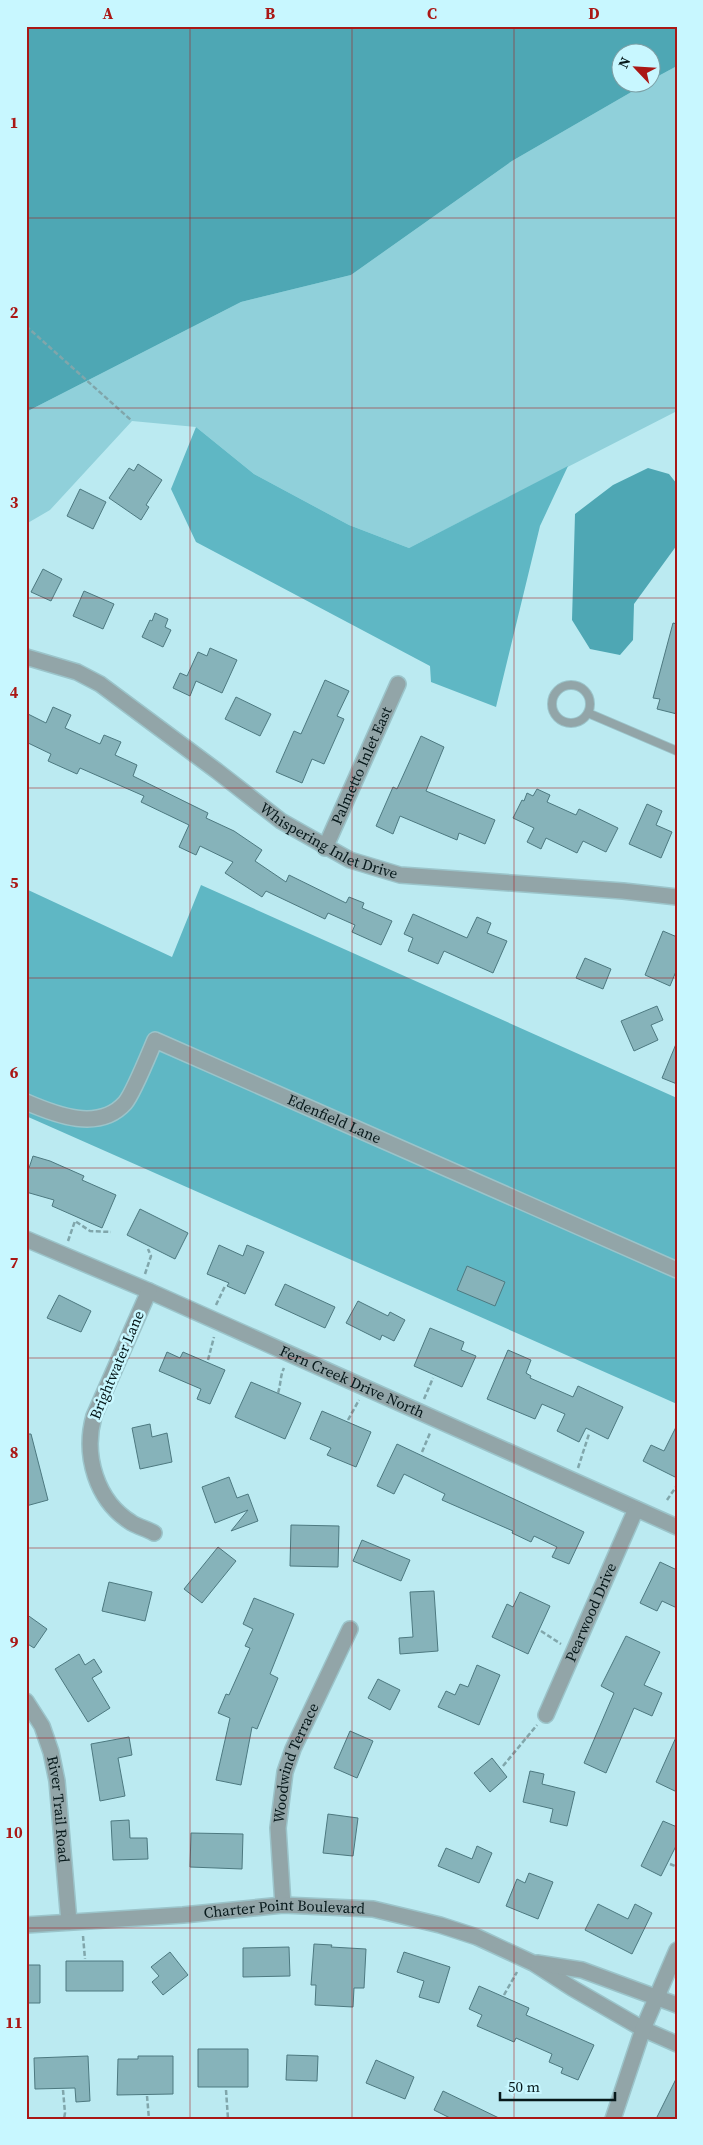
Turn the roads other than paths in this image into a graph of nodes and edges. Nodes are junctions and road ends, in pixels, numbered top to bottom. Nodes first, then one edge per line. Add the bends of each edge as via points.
1 (26, 656) edge
2 (398, 684) dead end
3 (588, 713) junction
4 (677, 751) edge
5 (326, 848) junction
6 (677, 897) edge
7 (26, 1102) edge
8 (26, 1239) edge
9 (677, 1270) edge
10 (144, 1289) junction
11 (636, 1509) junction
12 (677, 1527) edge
13 (154, 1533) dead end
14 (350, 1630) dead end
15 (26, 1701) edge
16 (546, 1715) road end
17 (283, 1905) junction
18 (76, 1922) junction
19 (26, 1925) edge
20 (677, 1950) edge
21 (529, 1961) junction
22 (657, 1997) junction
23 (677, 2006) edge
24 (643, 2029) junction
25 (677, 2044) edge
26 (612, 2119) edge

1 - 5 street, Whispering Inlet Drive via 77,672 100,684 281,821
2 - 5 street, Palmetto Inlet East
3 - 3 lane via 590,702 580,687 567,685 556,693 552,705 564,721 577,722
3 - 4 lane
5 - 6 street, Whispering Inlet Drive via 350,860 400,875
7 - 9 street, Edenfield Lane via 83,1120 109,1115 125,1103 155,1040
8 - 10 street, Fern Creek Drive North
10 - 11 street, Fern Creek Drive North
10 - 13 street, Brightwater Lane via 94,1416 90,1447 93,1471 105,1496 131,1522
11 - 12 street, Fern Creek Drive North
11 - 16 street, Pearwood Drive
14 - 17 street, Woodwind Terrace via 284,1772 278,1828
15 - 18 street, River Trail Road via 42,1726 58,1781
17 - 18 street, Charter Point Boulevard
17 - 21 street, Charter Point Boulevard via 373,1909 477,1937
18 - 19 street, Charter Point Boulevard
20 - 22 street
21 - 22 street, Charter Point Boulevard via 582,1970
21 - 24 street, Charter Point Boulevard
22 - 23 street, Charter Point Boulevard
22 - 24 street
24 - 25 street, Charter Point Boulevard
24 - 26 street

